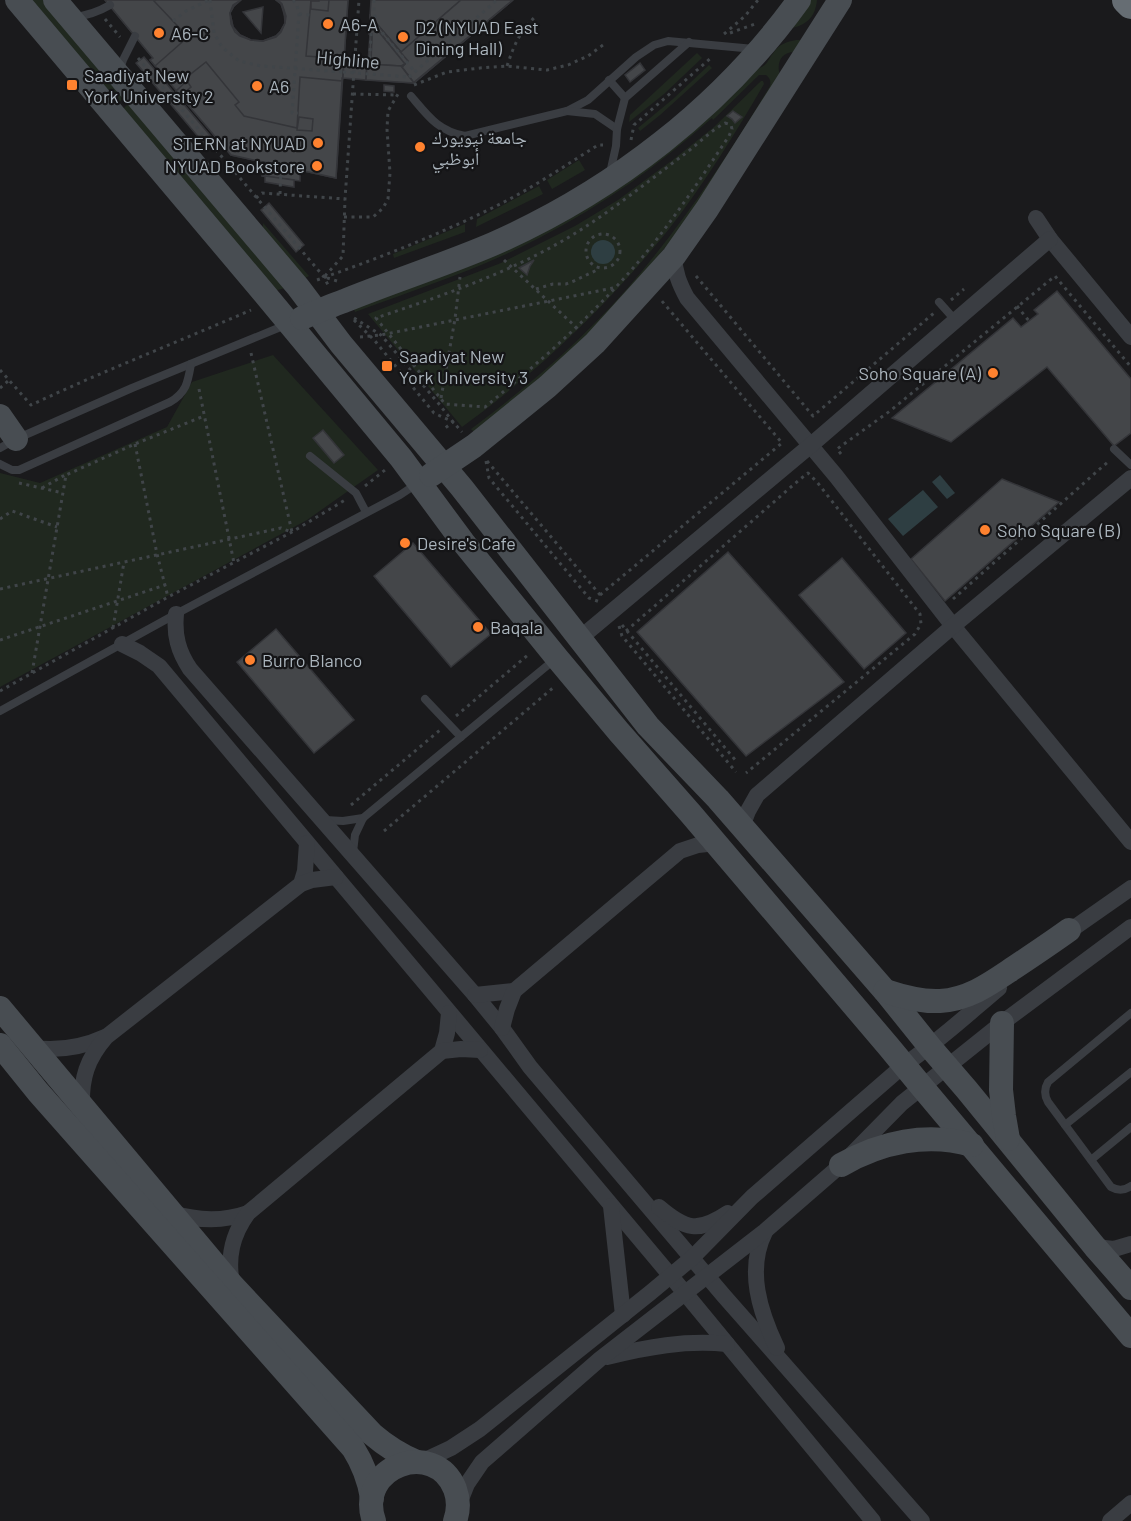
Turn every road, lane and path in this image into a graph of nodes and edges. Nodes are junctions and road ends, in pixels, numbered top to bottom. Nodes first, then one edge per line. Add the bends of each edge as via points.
1 (17, 0) edge
2 (209, 0) edge
3 (293, 0) edge
4 (359, 0) edge
5 (374, 0) edge
6 (497, 0) edge
7 (758, 0) edge
8 (799, 0) edge
9 (840, 0) edge
10 (1127, 0) edge
11 (1131, 4) edge
12 (110, 5) dead end
13 (62, 8) edge
14 (99, 11) junction
15 (299, 14) junction
16 (310, 15) dead end
17 (536, 16) dead end
18 (173, 21) dead end
19 (374, 21) dead end
20 (757, 23) dead end
21 (135, 36) dead end
22 (689, 42) junction
23 (603, 45) dead end
24 (128, 46) junction
25 (761, 49) junction
26 (716, 61) dead end
27 (355, 66) junction
28 (507, 66) junction
29 (295, 68) junction
30 (415, 72) junction
31 (119, 75) junction
32 (609, 80) junction
33 (353, 94) junction
34 (398, 95) junction
35 (411, 96) dead end
36 (625, 98) junction
37 (567, 111) junction
38 (298, 113) dead end
39 (617, 129) junction
40 (630, 142) dead end
41 (608, 146) dead end
42 (281, 166) dead end
43 (608, 181) junction
44 (280, 194) junction
45 (256, 198) junction
46 (345, 199) junction
47 (344, 217) junction
48 (1036, 218) dead end
49 (1050, 239) junction
50 (674, 256) junction
51 (502, 258) dead end
52 (511, 268) junction
53 (601, 269) junction
54 (695, 274) dead end
55 (324, 277) junction
56 (450, 280) dead end
57 (310, 282) dead end
58 (340, 282) dead end
59 (968, 285) dead end
60 (615, 288) junction
61 (536, 289) junction
62 (459, 290) junction
63 (644, 291) junction
64 (687, 298) junction
65 (548, 301) junction
66 (324, 302) junction
67 (941, 304) junction
68 (1017, 306) junction
69 (252, 310) dead end
70 (362, 312) dead end
71 (351, 316) junction
72 (455, 319) junction
73 (956, 321) junction
74 (1029, 321) dead end
75 (289, 324) junction
76 (576, 328) junction
77 (581, 332) dead end
78 (388, 333) junction
79 (381, 334) junction
80 (370, 336) junction
81 (1131, 337) edge
82 (356, 338) dead end
83 (250, 352) dead end
84 (191, 364) junction
85 (1131, 367) edge
86 (0, 370) edge
87 (8, 381) junction
88 (198, 384) dead end
89 (0, 387) edge
90 (440, 401) junction
91 (0, 416) edge
92 (204, 416) junction
93 (453, 422) junction
94 (470, 426) dead end
95 (444, 429) dead end
96 (462, 432) junction
97 (467, 438) dead end
98 (8, 444) edge
99 (135, 444) junction
100 (811, 445) junction
101 (1116, 451) joint
102 (310, 456) dead end
103 (843, 457) dead end
104 (0, 464) edge
105 (1131, 465) edge
106 (443, 466) junction
107 (387, 468) dead end
108 (66, 475) junction
109 (1131, 478) edge
110 (10, 481) dead end
111 (419, 483) junction
112 (40, 489) junction
113 (63, 493) junction
114 (356, 493) junction
115 (366, 512) junction
116 (0, 519) edge
117 (57, 527) junction
118 (292, 532) junction
119 (229, 539) junction
120 (463, 542) junction
121 (157, 554) junction
122 (124, 562) junction
123 (234, 563) junction
124 (48, 578) junction
125 (165, 585) junction
126 (0, 589) edge
127 (600, 595) junction
128 (168, 597) junction
129 (951, 600) dead end
130 (117, 601) junction
131 (176, 614) junction
132 (953, 626) junction
133 (39, 628) junction
134 (113, 628) junction
135 (626, 630) junction
136 (579, 639) junction
137 (0, 640) edge
138 (122, 645) junction
139 (557, 658) junction
140 (32, 673) junction
141 (555, 686) dead end
142 (0, 691) edge
143 (425, 699) dead end
144 (0, 711) edge
145 (648, 726) junction
146 (461, 737) junction
147 (737, 762) dead end
148 (736, 772) dead end
149 (746, 772) dead end
150 (757, 795) junction
151 (718, 799) junction
152 (691, 814) junction
153 (363, 818) junction
154 (323, 820) junction
155 (742, 827) junction
156 (384, 831) dead end
157 (1131, 842) edge
158 (307, 843) junction
159 (716, 843) junction
160 (680, 851) junction
161 (353, 854) junction
162 (336, 877) junction
163 (301, 884) junction
164 (1131, 888) edge
165 (1131, 927) edge
166 (1069, 930) junction
167 (514, 991) junction
168 (885, 992) junction
169 (475, 995) junction
170 (0, 1008) edge
171 (449, 1012) junction
172 (1131, 1013) edge
173 (1002, 1023) junction
174 (502, 1028) junction
175 (106, 1037) junction
176 (0, 1045) edge
177 (930, 1047) junction
178 (33, 1048) junction
179 (480, 1050) junction
180 (442, 1051) junction
181 (904, 1065) junction
182 (947, 1067) junction
183 (1131, 1072) edge
184 (922, 1087) junction
185 (82, 1107) junction
186 (1065, 1125) junction
187 (1131, 1127) edge
188 (1009, 1141) junction
189 (972, 1145) junction
190 (1091, 1160) junction
191 (841, 1165) junction
192 (621, 1175) junction
193 (1131, 1186) edge
194 (752, 1197) junction
195 (611, 1206) junction
196 (172, 1213) junction
197 (248, 1213) junction
198 (765, 1231) junction
199 (1131, 1245) edge
200 (1095, 1247) junction
201 (692, 1258) junction
202 (670, 1276) junction
203 (707, 1276) junction
204 (1127, 1282) edge
205 (232, 1285) junction
206 (685, 1293) junction
207 (623, 1315) junction
208 (1131, 1336) edge
209 (727, 1344) junction
210 (600, 1359) junction
211 (793, 1373) junction
212 (419, 1462) junction
213 (1131, 1503) edge
214 (373, 1510) edge
215 (458, 1516) edge
216 (873, 1521) edge
217 (922, 1521) edge
218 (1110, 1521) edge

1 - 75 street
2 - 18 path
2 - 29 path, Highline via 214,33 222,47 238,61
3 - 15 path
4 - 27 path
5 - 30 path via 374,23
6 - 30 path, Highline
7 - 20 path via 746,16 720,37
8 - 25 street
9 - 50 street
10 - 11 highway
12 - 14 lane
13 - 14 lane via 85,16
13 - 31 street
14 - 24 path
15 - 16 path
15 - 29 path
17 - 28 path via 515,42
19 - 27 path via 371,67
21 - 24 lane
22 - 25 lane
22 - 32 lane via 654,45
22 - 36 lane
23 - 28 path via 588,56 548,70
24 - 31 lane
24 - 45 path
25 - 43 street via 681,127
26 - 40 path via 718,53 634,125
27 - 33 path
28 - 34 path via 447,72
29 - 30 path, Highline, bridge via 409,77
29 - 38 path via 292,113
31 - 66 street via 298,287
32 - 36 lane
32 - 37 lane via 588,100
33 - 34 path
33 - 46 path
34 - 47 path via 388,111 388,199 373,217
35 - 37 lane via 443,130 465,136
36 - 39 lane
37 - 39 lane via 595,114
39 - 43 lane
41 - 55 path via 598,145 500,204
42 - 44 path
43 - 66 street via 493,244
44 - 45 path via 262,193
44 - 46 path
45 - 55 path
46 - 47 path
47 - 55 path via 343,256
48 - 49 street
49 - 73 street
49 - 81 street
50 - 63 street
50 - 64 street via 677,278
51 - 52 path
52 - 60 path via 581,229 721,125 729,123 729,136 684,204
52 - 61 path
52 - 62 path
53 - 53 path via 612,266 620,250 616,240 606,234 595,235 585,249 587,260
53 - 61 path via 566,284
54 - 67 path via 813,416
55 - 57 path
55 - 58 path
55 - 66 path
56 - 62 path via 460,276
59 - 67 path
60 - 63 path
60 - 65 path
60 - 76 path
61 - 65 path
62 - 72 path
62 - 78 path via 376,318
63 - 64 street via 673,288
63 - 106 street via 546,387
63 - 127 path via 782,443
64 - 100 street
65 - 72 path
65 - 76 path
66 - 75 street
66 - 106 street via 341,344
67 - 73 lane
68 - 74 path
68 - 85 path via 1055,276
68 - 103 path via 890,411 837,449
69 - 87 path via 31,405
70 - 71 path
71 - 79 path
71 - 80 path
72 - 78 path
72 - 90 path
73 - 100 street
75 - 84 lane
75 - 111 street
76 - 77 path
76 - 90 path via 485,407
78 - 79 path
78 - 90 path
79 - 80 path
79 - 90 path
80 - 82 path
80 - 93 path via 434,413
83 - 118 path
84 - 98 lane
84 - 104 lane via 185,388 170,402 19,470
86 - 87 path
87 - 89 path
88 - 92 path
90 - 93 path
91 - 98 street
92 - 99 path
92 - 119 path
93 - 95 path
93 - 96 path
94 - 96 path
96 - 97 path
99 - 108 path
99 - 121 path
100 - 132 street
100 - 136 street
101 - 105 lane
101 - 129 path
102 - 114 lane
106 - 111 street
106 - 136 street
107 - 114 path
108 - 112 path
108 - 113 path
109 - 132 street
110 - 112 path
111 - 115 lane
111 - 120 street
112 - 113 path
113 - 117 path
114 - 115 lane
114 - 118 path
115 - 131 lane
116 - 117 path via 12,510
117 - 124 path
118 - 119 path via 281,528
118 - 123 path
119 - 121 path
119 - 123 path
120 - 136 street via 489,555 556,637 568,643
120 - 139 street
121 - 122 path
121 - 125 path
122 - 124 path
122 - 130 path
123 - 128 path
124 - 126 path
124 - 133 path
125 - 128 path
125 - 130 path
127 - 127 path via 486,459 489,478 589,598 606,605
128 - 134 path
130 - 133 path
130 - 134 path
131 - 138 lane
131 - 154 street via 179,651 190,669
132 - 150 street
132 - 157 street
133 - 137 path
133 - 140 path
134 - 140 path
135 - 147 path
135 - 148 path via 617,619 622,636
135 - 149 path via 808,473 817,482 920,614 921,624 915,634
136 - 145 street
138 - 144 lane
138 - 158 street via 159,666
139 - 145 street via 582,663 631,714
139 - 146 lane
139 - 152 street
140 - 142 path
141 - 156 path
143 - 146 lane
145 - 151 street
146 - 153 lane
150 - 151 street
150 - 155 street
151 - 155 street
152 - 159 street
152 - 160 street
153 - 154 lane
153 - 161 lane via 355,835
154 - 161 street
155 - 168 street
158 - 162 street
158 - 163 street
159 - 160 street
159 - 181 street
160 - 167 street
161 - 169 street
162 - 163 street
162 - 171 street
163 - 175 street
164 - 166 street
165 - 173 street
166 - 168 street via 979,991 960,998 922,1000
166 - 177 street
167 - 169 street
167 - 174 street
168 - 177 street
169 - 174 street
170 - 178 street
171 - 179 street
171 - 180 street
172 - 186 lane via 1048,1082 1046,1098
173 - 182 street
173 - 188 street via 1001,1090
174 - 192 street
175 - 178 street via 70,1048
175 - 185 street via 86,1069
176 - 214 street via 353,1448 371,1488
177 - 181 street
177 - 182 street
178 - 185 street
179 - 180 street
179 - 195 street
180 - 197 street
181 - 184 street
181 - 194 street
182 - 184 street
182 - 188 street
183 - 186 lane
184 - 189 street
184 - 191 street
185 - 196 street
186 - 190 lane
187 - 190 lane
188 - 200 street
189 - 191 street via 946,1139 905,1141 871,1149
189 - 208 street
190 - 193 lane via 1111,1187 1124,1190
191 - 198 street
192 - 194 street via 680,1224 705,1226
192 - 201 street
194 - 201 street
195 - 202 street
195 - 207 street
196 - 197 street via 210,1220
196 - 205 street
197 - 205 street via 231,1247
198 - 203 street
198 - 211 street via 757,1254 759,1302
199 - 200 street via 1114,1249
199 - 204 street via 1124,1259
200 - 204 street
201 - 202 street
201 - 203 street
202 - 206 street
202 - 207 street
203 - 206 street
203 - 211 street
205 - 212 street via 372,1434
206 - 209 street
206 - 210 street
207 - 212 street via 480,1429
209 - 210 street via 671,1344
209 - 216 street
210 - 215 street via 483,1462 467,1484
211 - 217 street
212 - 214 street via 388,1471 375,1488
212 - 215 street via 440,1470 454,1485
213 - 218 street

